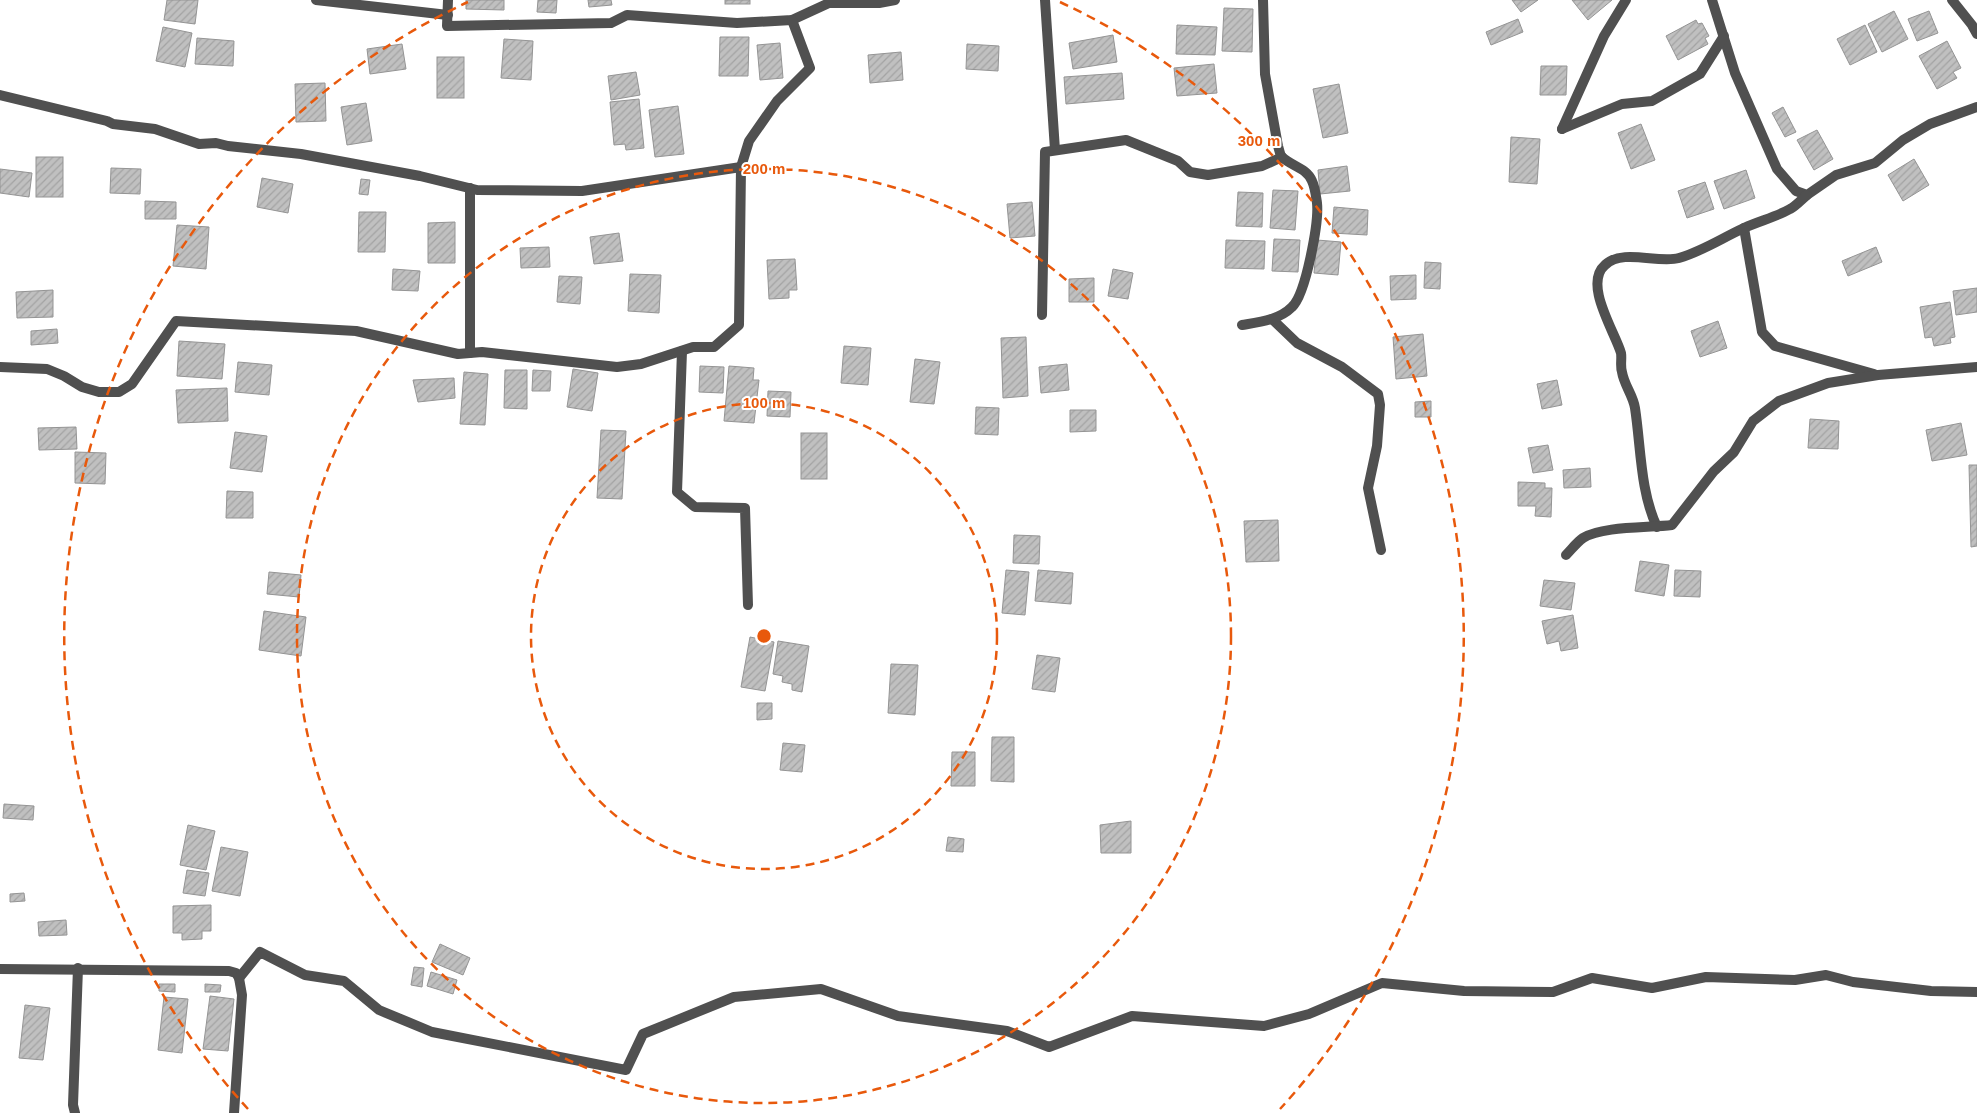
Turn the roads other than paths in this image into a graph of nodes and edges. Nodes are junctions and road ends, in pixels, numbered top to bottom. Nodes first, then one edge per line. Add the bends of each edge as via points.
1 (316, 0) edge
2 (448, 0) edge
3 (895, 0) edge
4 (1045, 0) edge
5 (1264, 0) edge
6 (1626, 0) edge
7 (1712, 0) edge
8 (1952, 0) edge
9 (829, 2) edge
10 (448, 15) junction
11 (792, 20) junction
12 (1977, 34) edge
13 (1724, 36) junction
14 (0, 96) edge
15 (1977, 107) edge
16 (1055, 150) junction
17 (1282, 157) junction
18 (741, 166) junction
19 (470, 188) junction
20 (1807, 195) junction
21 (1744, 228) junction
22 (1042, 315) dead end
23 (1272, 319) junction
24 (1242, 325) dead end
25 (682, 351) junction
26 (470, 353) junction
27 (0, 367) edge
28 (1977, 368) edge
29 (1878, 376) junction
30 (1657, 527) junction
31 (1381, 550) dead end
32 (1566, 555) dead end
33 (748, 605) dead end
34 (78, 968) junction
35 (0, 969) edge
36 (239, 978) junction
37 (1977, 992) edge
38 (75, 1113) edge
39 (234, 1113) edge

1 - 10 street
2 - 10 street
3 - 9 street via 879,3
4 - 16 street
5 - 17 street via 1265,74
6 - 13 street via 1604,36 1562,130 1622,104 1652,101 1700,74
7 - 13 street
8 - 12 street
9 - 11 street
10 - 11 street via 447,26 611,23 627,15 737,23
11 - 18 street via 810,68 777,101 749,141
13 - 20 street via 1735,73 1777,169 1796,191
14 - 19 street via 113,124 155,129 199,144 216,143 301,154
15 - 20 street via 1930,124 1903,140 1875,163 1836,175
16 - 17 street via 1126,140 1178,161 1190,172 1208,175 1262,166
16 - 22 street via 1045,152
17 - 23 street via 1300,167 1312,179 1317,204 1316,225 1304,286 1294,305 1283,315
18 - 19 street via 582,192
18 - 25 street via 739,325 714,346
19 - 26 street
20 - 21 street via 1791,209
21 - 29 street via 1762,332 1775,346
21 - 30 street via 1704,250 1676,259 1627,257 1612,261 1604,265 1596,282 1610,331 1621,354 1621,371 1634,405 1646,489
23 - 24 street
23 - 31 street via 1297,343 1342,367 1378,394 1377,446 1368,488
25 - 26 street via 642,364 618,367
25 - 33 street via 677,492 695,507 744,508
26 - 27 street via 458,354 356,331 176,321 132,384 119,392 99,392 82,387 47,369
28 - 29 street
29 - 30 street via 1828,383 1778,401 1753,421 1734,452 1672,525
30 - 32 street via 1606,530 1583,538
34 - 35 street
34 - 36 street via 229,970 236,972
34 - 38 street
36 - 37 street via 260,952 305,975 344,981 379,1010 432,1032 626,1070 643,1034 734,997 821,989 898,1016 1007,1031 1049,1047 1132,1016 1264,1026 1309,1014 1382,983 1464,991 1553,992 1592,978 1652,988 1706,977 1794,980 1826,975 1853,982 1911,989
36 - 39 street via 242,995

